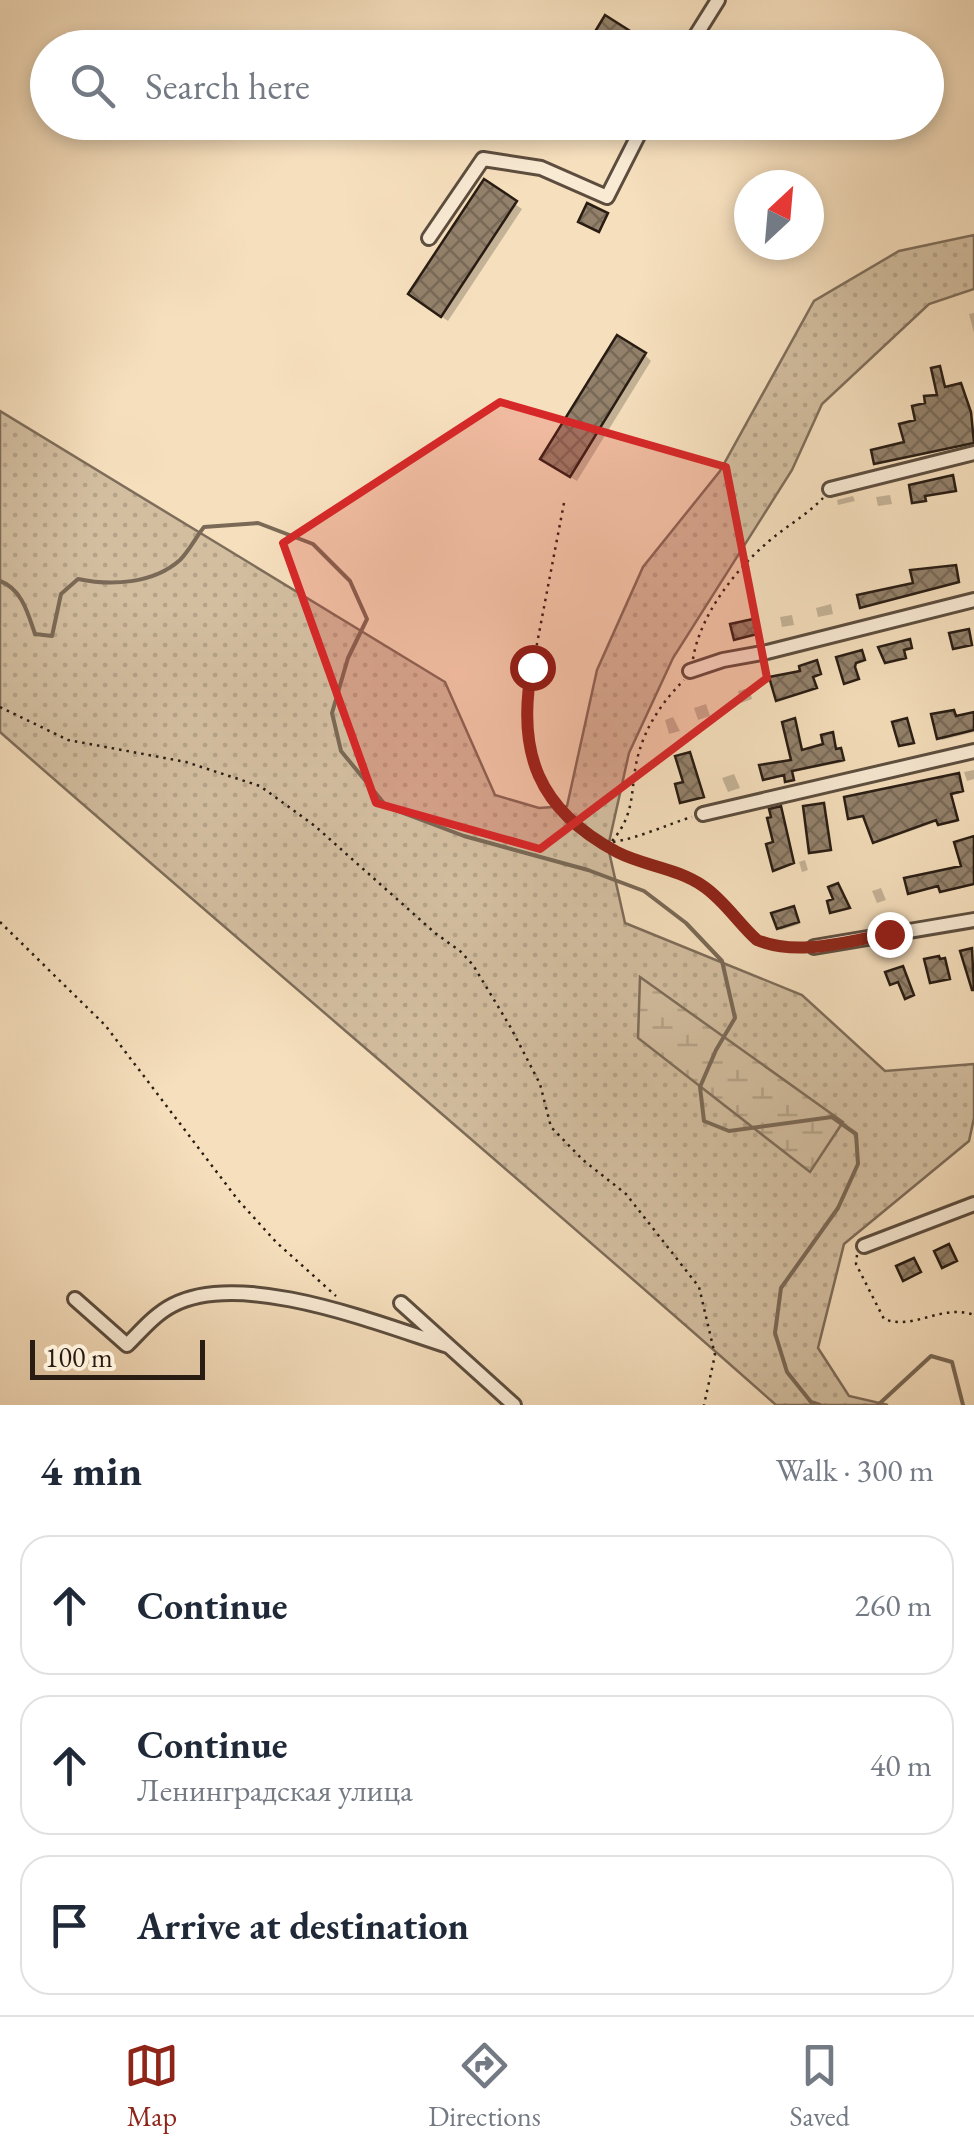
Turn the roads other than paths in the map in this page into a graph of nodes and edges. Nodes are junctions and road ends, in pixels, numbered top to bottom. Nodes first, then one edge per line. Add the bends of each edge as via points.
1 (718, 0) edge
2 (699, 30) edge
3 (637, 140) edge
4 (429, 238) dead end
5 (974, 454) edge
6 (830, 489) dead end
7 (974, 600) edge
8 (690, 671) dead end
9 (974, 751) edge
10 (703, 814) road end
11 (974, 920) edge
12 (814, 948) road end
13 (974, 1204) edge
14 (864, 1246) road end
15 (75, 1299) dead end
16 (401, 1303) dead end
17 (448, 1346) junction
18 (514, 1405) edge

1 - 2 street
3 - 4 street via 607,197 541,168 483,159
5 - 6 street
7 - 8 street
9 - 10 street
11 - 12 street
13 - 14 street
15 - 17 street via 127,1345 172,1305 235,1294 325,1307
16 - 17 street
17 - 18 street

